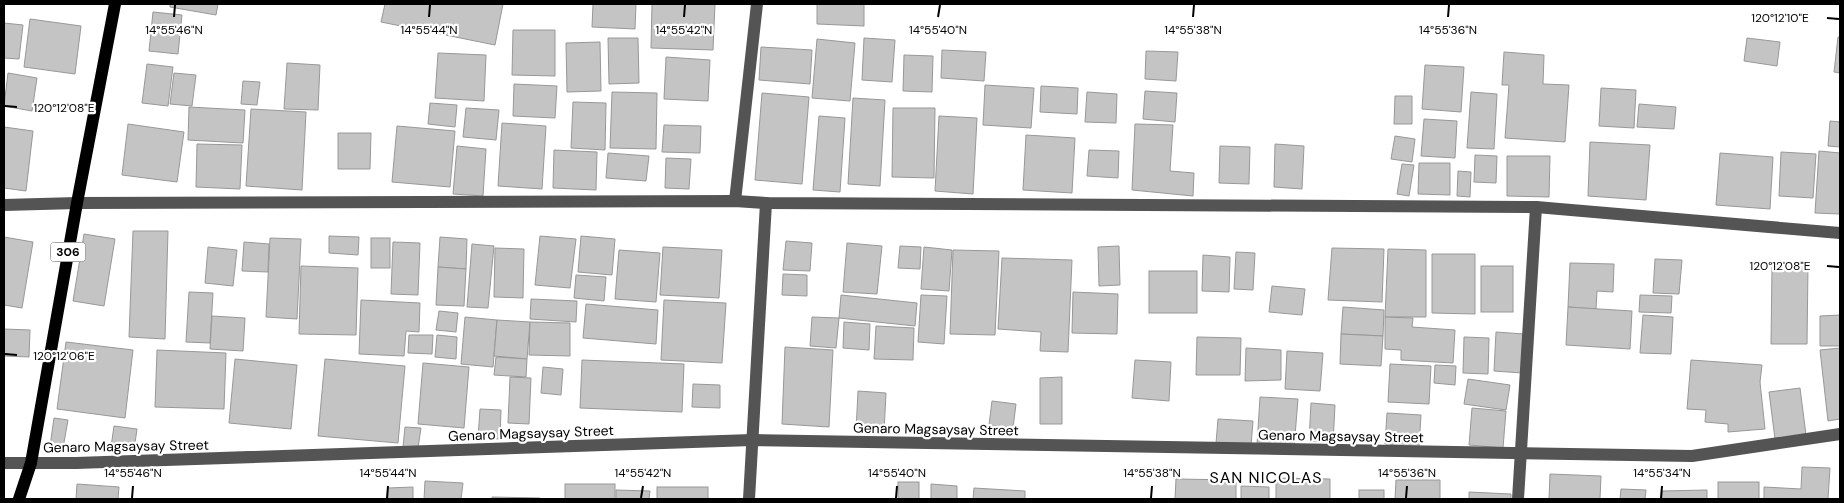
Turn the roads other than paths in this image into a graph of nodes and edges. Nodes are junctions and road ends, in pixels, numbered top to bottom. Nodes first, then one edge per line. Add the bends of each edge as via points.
1 (115, 4) edge
2 (758, 4) edge
3 (736, 201) junction
4 (77, 203) junction
5 (766, 203) junction
6 (4, 205) edge
7 (1536, 207) junction
8 (1840, 233) edge
9 (1840, 434) edge
10 (752, 440) junction
11 (1520, 454) junction
12 (4, 463) edge
13 (31, 463) junction
14 (19, 499) edge
15 (748, 499) edge
16 (1518, 499) edge

1 - 4 main road, 306
2 - 3 street
3 - 4 street
3 - 5 street
4 - 6 street
4 - 13 main road, 306
5 - 7 street
5 - 10 street
7 - 8 street
7 - 11 street
9 - 11 street, Genaro Magsaysay Street via 1692,456
10 - 11 street, Genaro Magsaysay Street
10 - 13 street, Genaro Magsaysay Street
10 - 15 street
11 - 16 street
12 - 13 street, Genaro Magsaysay Street
13 - 14 main road, 306

